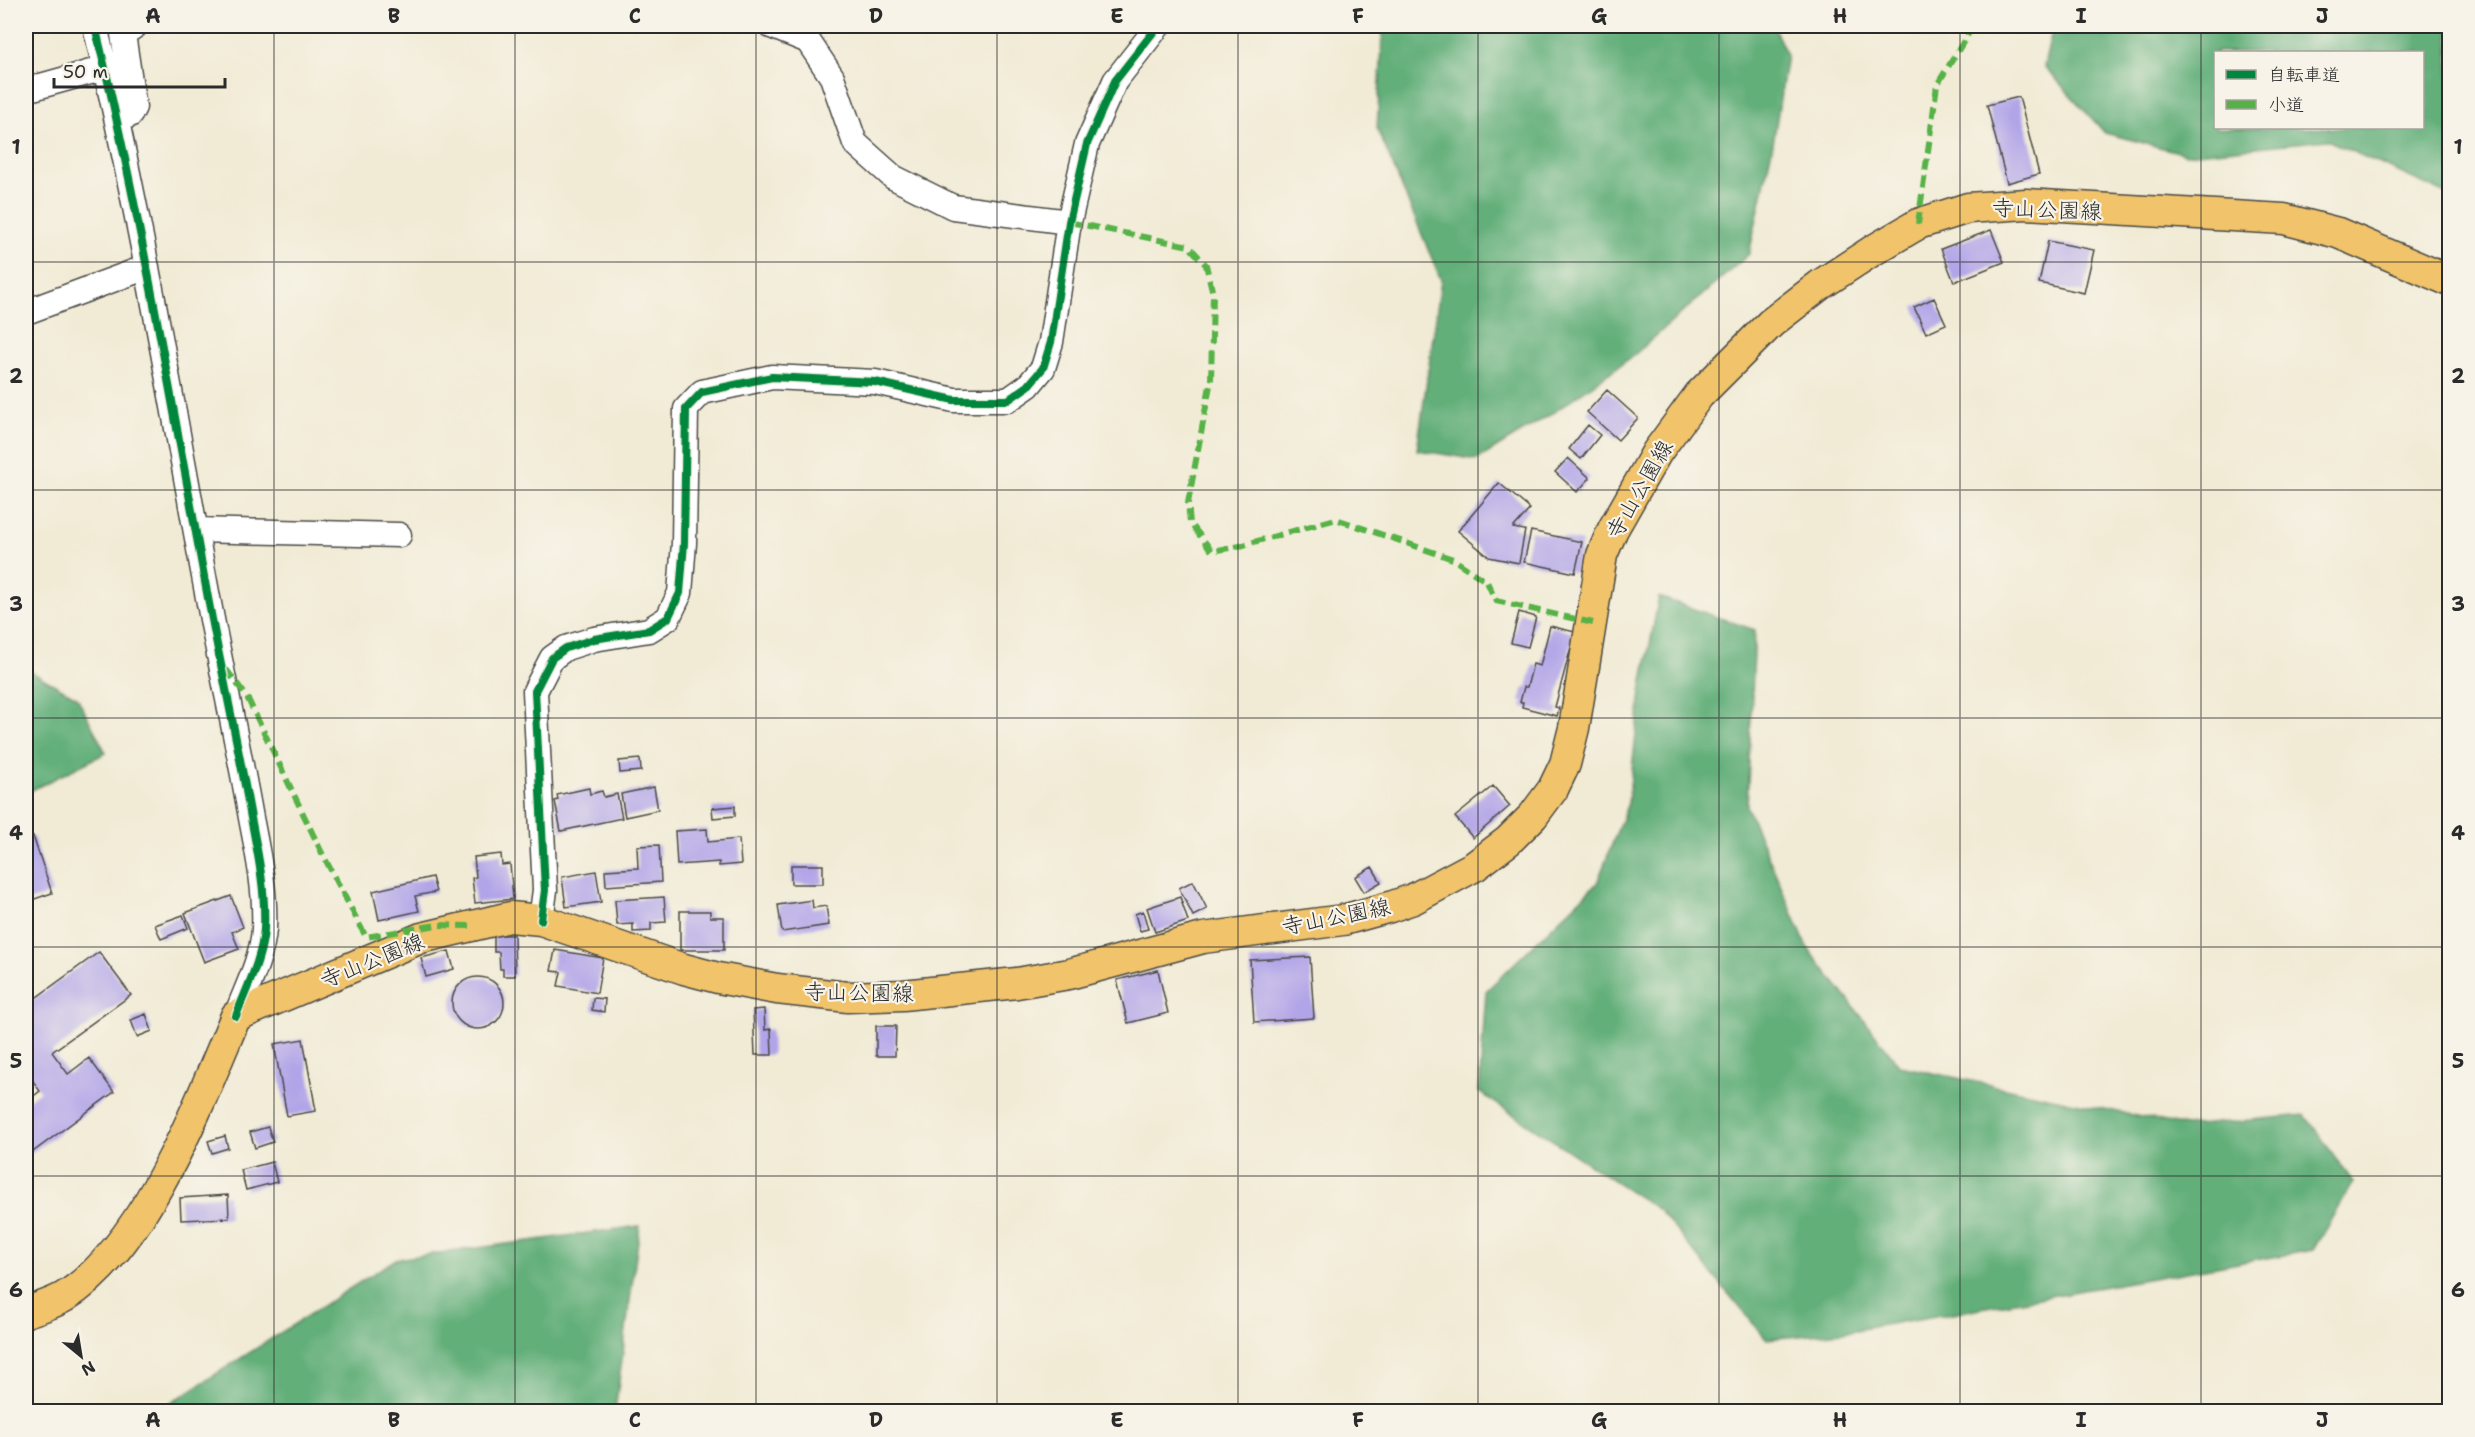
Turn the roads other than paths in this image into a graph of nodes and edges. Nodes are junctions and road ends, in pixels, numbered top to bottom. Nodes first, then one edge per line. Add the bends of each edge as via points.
1 (95, 26) edge
2 (135, 26) edge
3 (771, 26) edge
4 (1158, 26) edge
5 (105, 69) junction
6 (26, 90) edge
7 (118, 120) junction
8 (1070, 222) junction
9 (147, 267) junction
10 (2450, 281) edge
11 (26, 312) edge
12 (196, 530) junction
13 (399, 535) dead end
14 (542, 921) junction
15 (236, 1016) junction
16 (26, 1312) edge

1 - 5 street
2 - 7 street via 123,34 134,107 130,115
3 - 8 street via 808,41 832,76 855,143 893,177 953,207
4 - 8 street via 1115,81 1096,123 1087,144
5 - 6 street
5 - 7 street
7 - 9 street
8 - 14 street via 1059,300 1043,368 1028,386 1008,400 954,400 875,382 772,377 702,392 686,409 680,593 668,618 649,630 566,648 552,658 536,691 545,890
9 - 11 street
9 - 12 street
10 - 14 main road, 寺山公園線 via 2338,233 2284,219 2026,204 1968,208 1918,224 1872,251 1771,323 1699,395 1640,479 1602,555 1565,764 1533,816 1475,866 1390,907 1343,920 1203,938 1017,984 848,997 718,978
12 - 13 street
12 - 15 street via 263,891 264,930 258,958
14 - 15 main road, 寺山公園線 via 510,917 420,938
15 - 16 main road via 192,1119 128,1233 84,1282 63,1298

